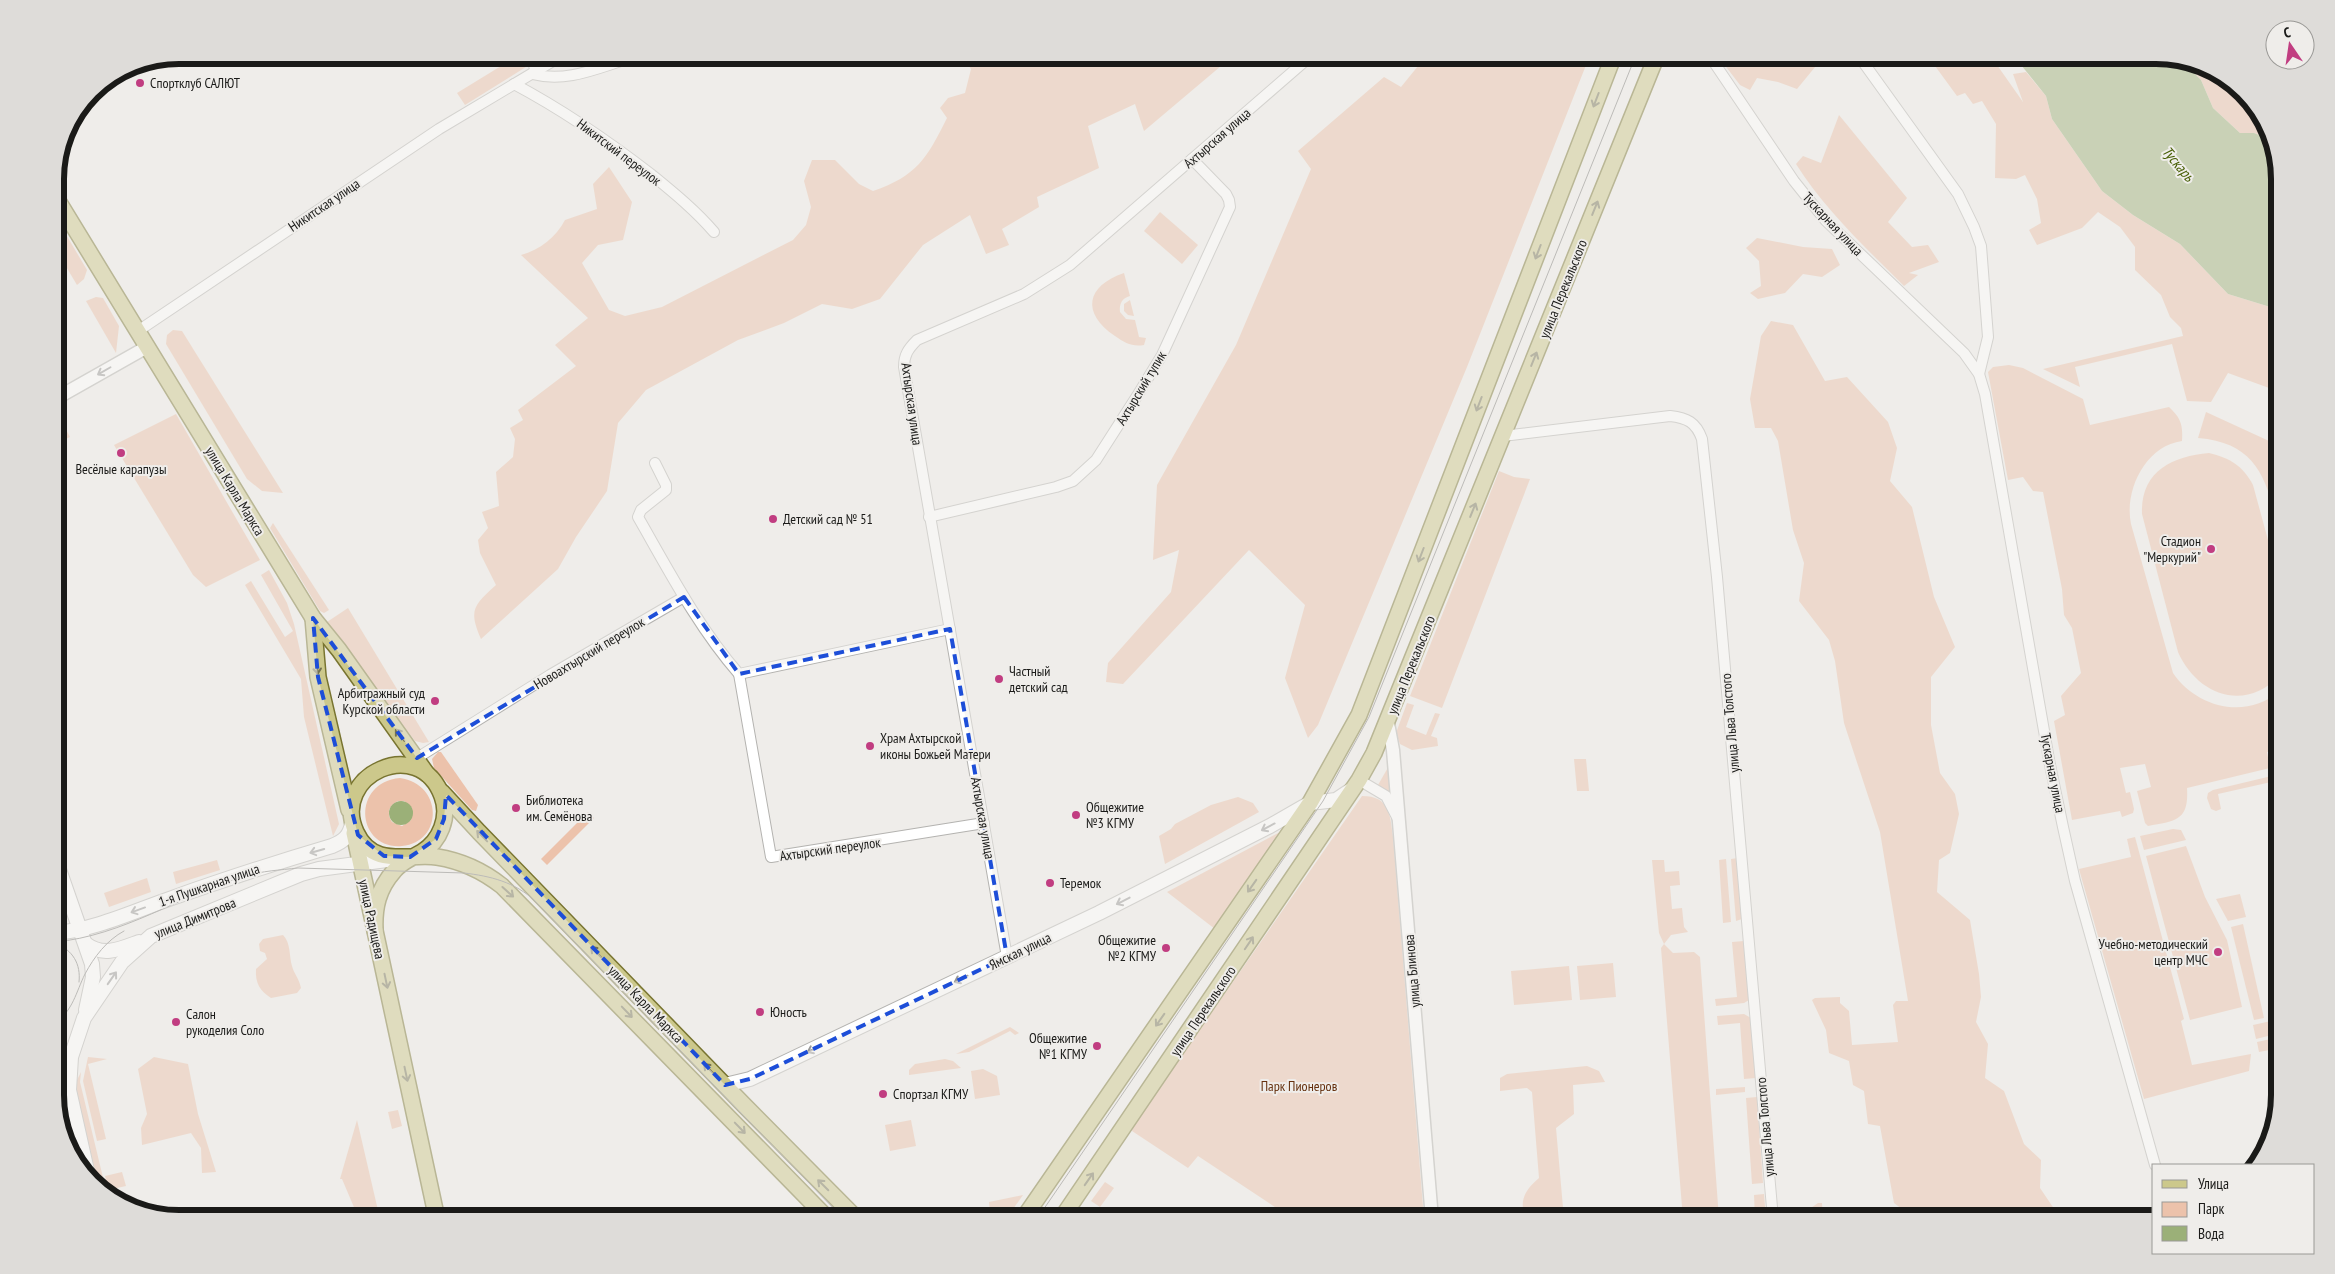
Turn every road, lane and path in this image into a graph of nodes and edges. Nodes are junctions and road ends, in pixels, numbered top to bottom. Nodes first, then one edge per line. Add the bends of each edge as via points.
1 (532, 64) edge
2 (548, 64) edge
3 (609, 64) edge
4 (1302, 64) edge
5 (1611, 64) edge
6 (1653, 64) edge
7 (1716, 64) edge
8 (1864, 64) edge
9 (534, 73) junction
10 (514, 84) junction
11 (1192, 159) junction
12 (64, 211) edge
13 (714, 232) dead end
14 (138, 331) junction
15 (147, 347) junction
16 (1979, 374) junction
17 (64, 394) edge
18 (1503, 436) junction
19 (655, 463) dead end
20 (930, 517) junction
21 (684, 597) junction
22 (313, 618) junction
23 (950, 629) junction
24 (739, 674) junction
25 (1388, 722) junction
26 (417, 758) junction
27 (1359, 780) junction
28 (433, 781) junction
29 (1310, 803) junction
30 (1399, 822) junction
31 (352, 823) junction
32 (984, 823) junction
33 (410, 857) junction
34 (361, 863) junction
35 (234, 876) junction
36 (64, 884) edge
37 (244, 898) junction
38 (80, 929) junction
39 (375, 930) junction
40 (64, 932) edge
41 (144, 940) junction
42 (86, 944) junction
43 (1007, 957) junction
44 (84, 1018) junction
45 (725, 1085) junction
46 (85, 1162) edge
47 (2155, 1164) edge
48 (435, 1210) edge
49 (819, 1210) edge
50 (849, 1210) edge
51 (1029, 1210) edge
52 (1067, 1210) edge
53 (1431, 1210) edge
54 (1772, 1210) edge

1 - 9 street
2 - 9 street, Никитская улица
3 - 9 street via 572,77 544,77
4 - 11 street, Ахтырская улица
5 -> 29 main road via 1359,715
18 -> 6 main road, улица Перекальского
7 - 16 street, Тускарная улица via 1789,174 1826,221 1964,354
8 - 16 street via 1958,194 1974,227 1981,246 1988,337
9 - 10 street, Никитская улица
10 - 13 street, Никитский переулок via 557,106 627,156 696,211
10 - 14 street, Никитская улица via 439,129
11 - 20 street, Ахтырская улица via 1045,283 930,333 916,340 908,349 904,368
11 - 20 street, Ахтырский тупик via 1226,194 1230,207 1162,355 1096,460 1073,481 1056,487
12 - 14 main road, улица Карла Маркса
14 - 15 main road, улица Карла Маркса
15 -> 17 street
15 - 22 main road, улица Карла Маркса
16 - 47 street, Тускарная улица via 1986,394 2063,827
25 -> 18 main road, улица Перекальского
18 - 54 street, улица Льва Толстого via 1670,416 1693,422 1702,439
19 - 21 street via 666,490 641,510 638,517
20 - 23 street, Ахтырская улица
21 - 24 street via 722,655
21 - 26 street, Новоахтырский переулок
26 -> 22 main road, улица Карла Маркса
22 -> 31 main road, улица Радищева via 318,677
23 - 24 street
23 - 32 street, Ахтырская улица
24 - 32 street, Ахтырский переулок via 771,857
25 - 27 main road, улица Перекальского
25 - 30 street, улица Блинова
26 - 28 main road, улица Карла Маркса
27 - 29 main road via 1352,790 1336,800
27 - 30 street via 1386,796
52 -> 27 main road, улица Перекальского
28 - 31 main road via 421,770 402,765 372,773 355,796
28 - 33 main road via 445,809 441,830 428,848
45 -> 28 main road, улица Карла Маркса
29 -> 43 main road, Ямская улица
29 -> 51 main road
30 - 53 street, улица Блинова
31 - 33 main road, улица Карла Маркса via 358,836 373,850 397,859
31 - 34 main road, улица Радищева
31 -> 35 main road, 1-я Пушкарная улица via 349,835 340,843
32 - 43 street, Ахтырская улица
33 - 34 main road, улица Димитрова
33 - 39 main road via 393,871 382,888 374,914
33 -> 49 main road, улица Карла Маркса via 457,861 502,886
34 - 37 main road, улица Димитрова via 301,874
34 - 39 main road, улица Радищева
35 - 37 main road via 244,876 249,881 250,891
35 -> 38 main road, 1-я Пушкарная улица
36 - 38 main road
37 - 41 main road, улица Димитрова
38 - 40 main road, 1-я Пушкарная улица
38 - 42 main road
39 -> 48 main road, улица Радищева
41 - 42 main road via 109,952
44 -> 41 main road, улица Димитрова via 122,962
42 - 44 main road via 93,977
43 -> 45 main road, Ямская улица via 750,1079
44 - 46 main road, улица Димитрова via 71,1057 68,1080
50 -> 45 main road, улица Карла Маркса

